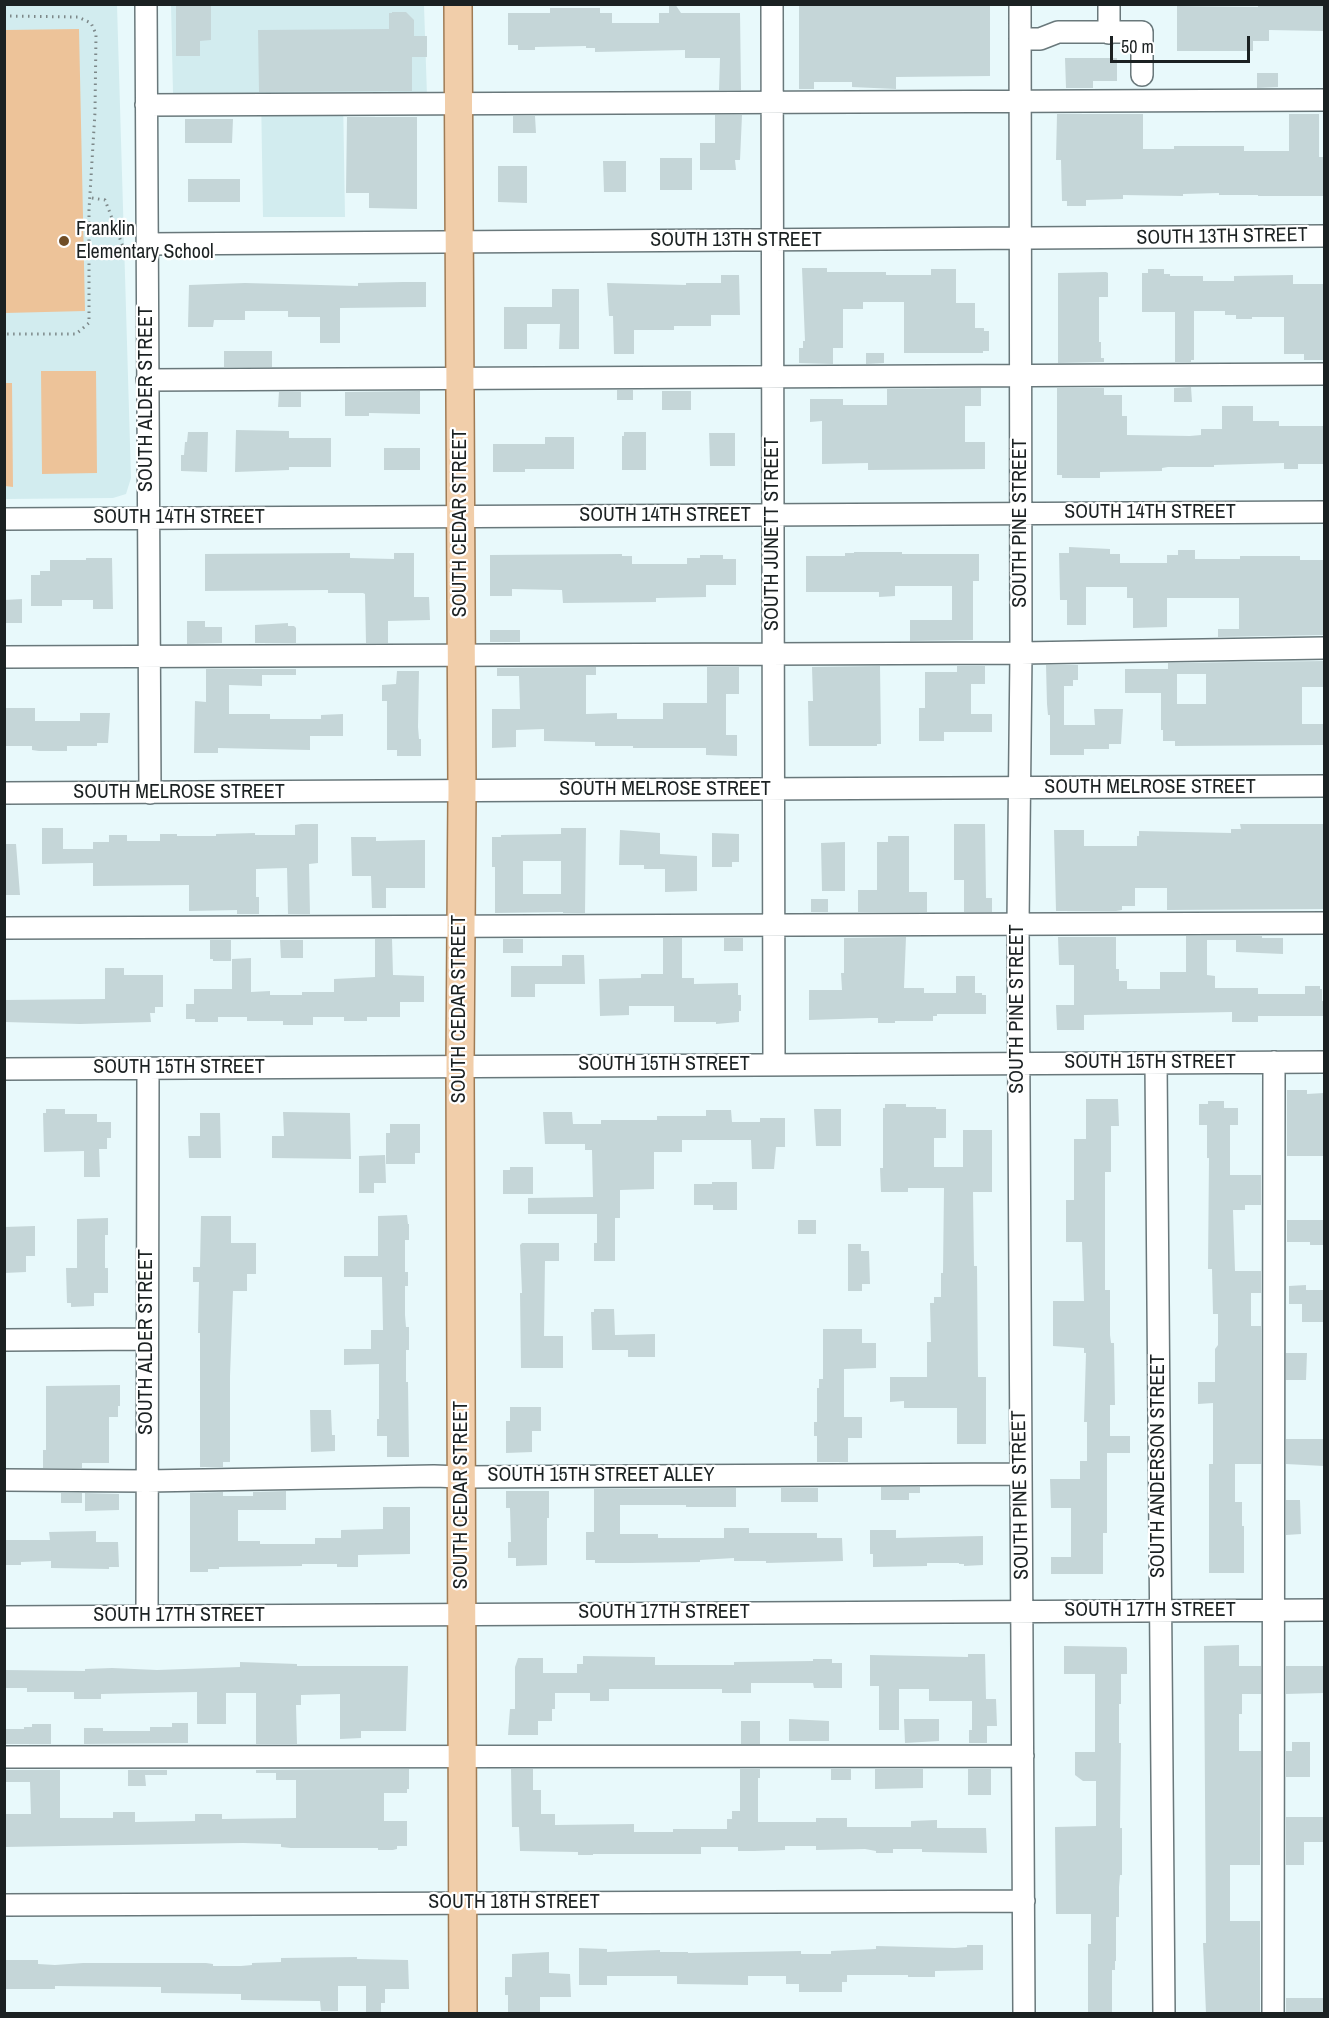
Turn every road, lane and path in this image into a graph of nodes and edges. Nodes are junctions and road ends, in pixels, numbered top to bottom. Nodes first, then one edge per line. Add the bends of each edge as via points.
1 (146, 4) edge
2 (458, 4) edge
3 (772, 4) edge
4 (1020, 4) edge
5 (1109, 4) edge
6 (4, 16) edge
7 (1109, 33) junction
8 (1020, 39) junction
9 (1142, 75) dead end
10 (1324, 100) edge
11 (772, 102) junction
12 (1020, 102) junction
13 (146, 105) junction
14 (458, 105) junction
15 (91, 198) junction
16 (1324, 236) edge
17 (1021, 239) junction
18 (773, 241) junction
19 (459, 243) junction
20 (147, 244) junction
21 (4, 334) edge
22 (1324, 374) edge
23 (1021, 375) junction
24 (771, 376) junction
25 (460, 378) junction
26 (147, 380) junction
27 (1324, 512) edge
28 (1021, 513) junction
29 (773, 515) junction
30 (461, 517) junction
31 (148, 518) junction
32 (4, 519) edge
33 (1324, 648) edge
34 (1021, 652) junction
35 (774, 653) junction
36 (461, 655) junction
37 (4, 657) edge
38 (149, 657) junction
39 (1324, 786) edge
40 (1019, 788) junction
41 (772, 790) junction
42 (462, 791) junction
43 (150, 793) junction
44 (4, 794) edge
45 (1018, 923) junction
46 (1324, 923) edge
47 (773, 926) junction
48 (461, 927) junction
49 (4, 928) edge
50 (1274, 1062) junction
51 (1324, 1062) edge
52 (1156, 1063) junction
53 (774, 1064) junction
54 (1019, 1064) junction
55 (460, 1066) junction
56 (4, 1069) edge
57 (148, 1069) junction
58 (147, 1339) junction
59 (4, 1340) edge
60 (1020, 1474) junction
61 (461, 1477) junction
62 (4, 1480) edge
63 (147, 1481) junction
64 (1273, 1610) junction
65 (1324, 1610) edge
66 (1160, 1611) junction
67 (1023, 1612) junction
68 (463, 1614) junction
69 (147, 1616) junction
70 (4, 1617) edge
71 (1023, 1756) junction
72 (4, 1757) edge
73 (463, 1757) junction
74 (1023, 1900) junction
75 (463, 1903) junction
76 (4, 1905) edge
77 (463, 2013) edge
78 (1024, 2013) edge
79 (1164, 2013) edge
80 (1272, 2013) edge

1 - 13 street, SOUTH ALDER STREET
2 - 14 main road, SOUTH CEDAR STREET
3 - 11 street, SOUTH JUNETT STREET
4 - 8 street, SOUTH PINE STREET
5 - 7 street
6 - 15 path via 78,17 91,23 96,34
7 - 8 street via 1058,32 1040,39
7 - 9 street via 1142,32
8 - 12 street, SOUTH PINE STREET
10 - 12 street
11 - 12 street
11 - 14 street
11 - 18 street, SOUTH JUNETT STREET
12 - 17 street, SOUTH PINE STREET
13 - 14 street
13 - 20 street, SOUTH ALDER STREET
14 - 19 main road, SOUTH CEDAR STREET
15 - 20 path via 105,200 128,259
15 - 21 path via 89,323 76,334
16 - 17 street, SOUTH 13TH STREET
17 - 18 street, SOUTH 13TH STREET
17 - 23 street, SOUTH PINE STREET
18 - 19 street, SOUTH 13TH STREET
18 - 24 street, SOUTH JUNETT STREET
19 - 20 street, SOUTH 13TH STREET
19 - 25 main road, SOUTH CEDAR STREET
20 - 26 street, SOUTH ALDER STREET
22 - 23 street
23 - 24 street
23 - 28 street, SOUTH PINE STREET
24 - 25 street
24 - 29 street, SOUTH JUNETT STREET
25 - 26 street
25 - 30 main road, SOUTH CEDAR STREET
26 - 31 street, SOUTH ALDER STREET
27 - 28 street, SOUTH 14TH STREET
28 - 29 street, SOUTH 14TH STREET
28 - 34 street, SOUTH PINE STREET
29 - 30 street, SOUTH 14TH STREET
29 - 35 street, SOUTH JUNETT STREET
30 - 31 street, SOUTH 14TH STREET
30 - 36 main road, SOUTH CEDAR STREET
31 - 32 street, SOUTH 14TH STREET
31 - 38 street, SOUTH ALDER STREET
33 - 34 street
34 - 35 street
34 - 40 street, SOUTH PINE STREET
35 - 36 street
35 - 41 street, SOUTH JUNETT STREET
36 - 38 street
36 - 42 main road, SOUTH CEDAR STREET
37 - 38 street
38 - 43 street, SOUTH ALDER STREET
39 - 40 street, SOUTH MELROSE STREET
40 - 41 street, SOUTH MELROSE STREET
40 - 45 street, SOUTH PINE STREET
41 - 42 street, SOUTH MELROSE STREET
41 - 47 street, SOUTH JUNETT STREET
42 - 43 street, SOUTH MELROSE STREET
42 - 48 main road, SOUTH CEDAR STREET
43 - 44 street, SOUTH MELROSE STREET
45 - 46 street
45 - 47 street
45 - 54 street, SOUTH PINE STREET
47 - 48 street
47 - 53 street, SOUTH JUNETT STREET
48 - 49 street
48 - 55 main road, SOUTH CEDAR STREET
50 - 51 street, SOUTH 15TH STREET
50 - 52 street, SOUTH 15TH STREET
50 - 64 street
52 - 54 street, SOUTH 15TH STREET
52 - 66 street, SOUTH ANDERSON STREET
53 - 54 street, SOUTH 15TH STREET
53 - 55 street, SOUTH 15TH STREET
54 - 60 street, SOUTH PINE STREET
55 - 57 street, SOUTH 15TH STREET
55 - 61 main road, SOUTH CEDAR STREET
56 - 57 street, SOUTH 15TH STREET
57 - 58 street, SOUTH ALDER STREET
58 - 59 street
58 - 63 street, SOUTH ALDER STREET
60 - 61 street, SOUTH 15TH STREET ALLEY
60 - 67 street, SOUTH PINE STREET
61 - 63 street, SOUTH 15TH STREET ALLEY
61 - 68 main road, SOUTH CEDAR STREET
62 - 63 street, SOUTH 15TH STREET ALLEY
63 - 69 street, SOUTH ALDER STREET
64 - 65 street, SOUTH 17TH STREET
64 - 66 street, SOUTH 17TH STREET
64 - 80 street
66 - 67 street, SOUTH 17TH STREET
66 - 79 street, SOUTH ANDERSON STREET
67 - 68 street, SOUTH 17TH STREET
67 - 71 street, SOUTH PINE STREET
68 - 69 street, SOUTH 17TH STREET
68 - 73 main road, SOUTH CEDAR STREET
69 - 70 street, SOUTH 17TH STREET
71 - 73 street
71 - 74 street, SOUTH PINE STREET
72 - 73 street
73 - 75 main road, SOUTH CEDAR STREET
74 - 75 street, SOUTH 18TH STREET
74 - 78 street, SOUTH PINE STREET
75 - 76 street, SOUTH 18TH STREET
75 - 77 main road, SOUTH CEDAR STREET

